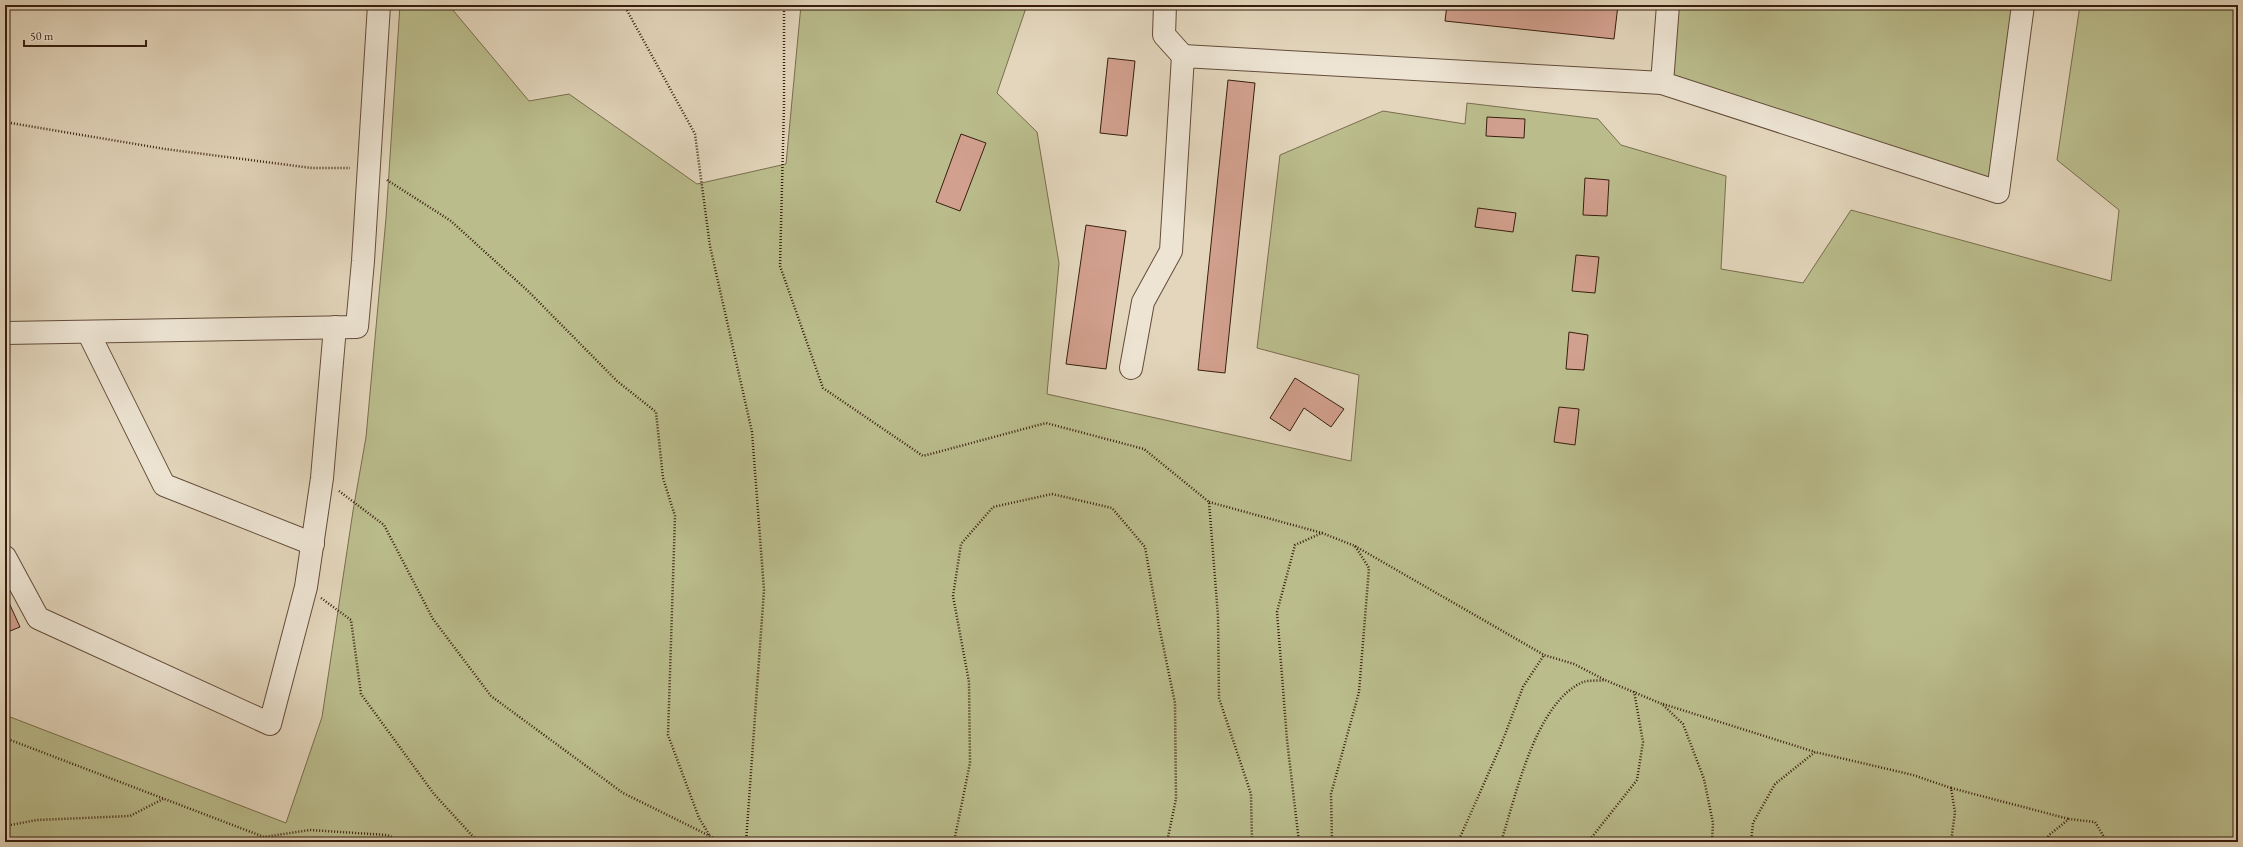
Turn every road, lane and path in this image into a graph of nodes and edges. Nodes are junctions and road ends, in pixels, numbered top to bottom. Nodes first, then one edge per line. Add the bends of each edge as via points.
1 (379, 5) edge
2 (624, 5) edge
3 (784, 5) edge
4 (1165, 5) edge
5 (1668, 5) edge
6 (2023, 5) edge
7 (1183, 56) junction
8 (1662, 83) junction
9 (5, 122) edge
10 (369, 168) junction
11 (335, 327) junction
12 (88, 332) junction
13 (5, 333) edge
14 (1131, 368) dead end
15 (322, 478) junction
16 (1209, 502) junction
17 (1322, 533) junction
18 (314, 544) junction
19 (1355, 546) junction
20 (5, 557) edge
21 (306, 587) junction
22 (1544, 655) junction
23 (1605, 680) junction
24 (1634, 691) junction
25 (1662, 704) junction
26 (5, 738) edge
27 (1815, 752) junction
28 (1951, 788) junction
29 (164, 799) junction
30 (2069, 819) junction
31 (5, 826) edge
32 (710, 836) junction
33 (404, 842) edge
34 (478, 842) edge
35 (722, 842) edge
36 (746, 842) edge
37 (954, 842) edge
38 (1167, 842) edge
39 (1252, 842) edge
40 (1299, 842) edge
41 (1332, 842) edge
42 (1458, 842) edge
43 (1501, 842) edge
44 (1588, 842) edge
45 (1712, 842) edge
46 (1752, 842) edge
47 (1951, 842) edge
48 (2045, 842) edge
49 (2107, 842) edge

1 - 10 lane
2 - 36 path via 695,134 710,246 752,432 764,590
3 - 16 path via 780,266 823,388 923,456 1046,423 1144,449
4 - 7 lane via 1164,35
5 - 8 lane
6 - 8 lane via 1998,192
7 - 8 lane
7 - 14 lane via 1171,251 1143,302
9 - 10 path via 165,149 312,168
10 - 11 lane via 357,327
10 - 32 path via 451,221 528,292 617,381 656,412 663,478 676,516 668,735 699,818
11 - 12 lane
11 - 15 lane
12 - 13 lane
12 - 18 lane via 164,486
15 - 18 lane
15 - 32 path via 384,524 433,619 491,696 623,793
16 - 17 path
16 - 39 path via 1218,616 1219,698 1252,794
17 - 19 path
17 - 40 path via 1295,545 1277,612 1287,740
18 - 21 lane
19 - 22 path
19 - 41 path via 1370,568 1359,692 1331,794
20 - 21 lane via 38,618 270,724
21 - 34 path via 351,620 362,694 434,794
22 - 23 path via 1574,664
22 - 42 path via 1523,688 1502,745
23 - 24 path
23 - 43 path via 1584,682 1557,702 1538,731
24 - 25 path
24 - 44 path via 1643,742 1637,780
25 - 27 path
25 - 45 path via 1683,724 1704,779 1714,823
26 - 29 path
27 - 28 path via 1913,775
27 - 46 path via 1775,784 1753,823
28 - 30 path
28 - 47 path via 1955,812
29 - 31 path via 130,816 37,820
29 - 33 path via 264,837 310,830 387,835
30 - 48 path via 2049,835
30 - 49 path via 2095,822
32 - 35 path
37 - 38 path via 970,763 969,682 953,596 961,544 993,507 1052,494 1112,508 1145,547 1175,702 1176,799

